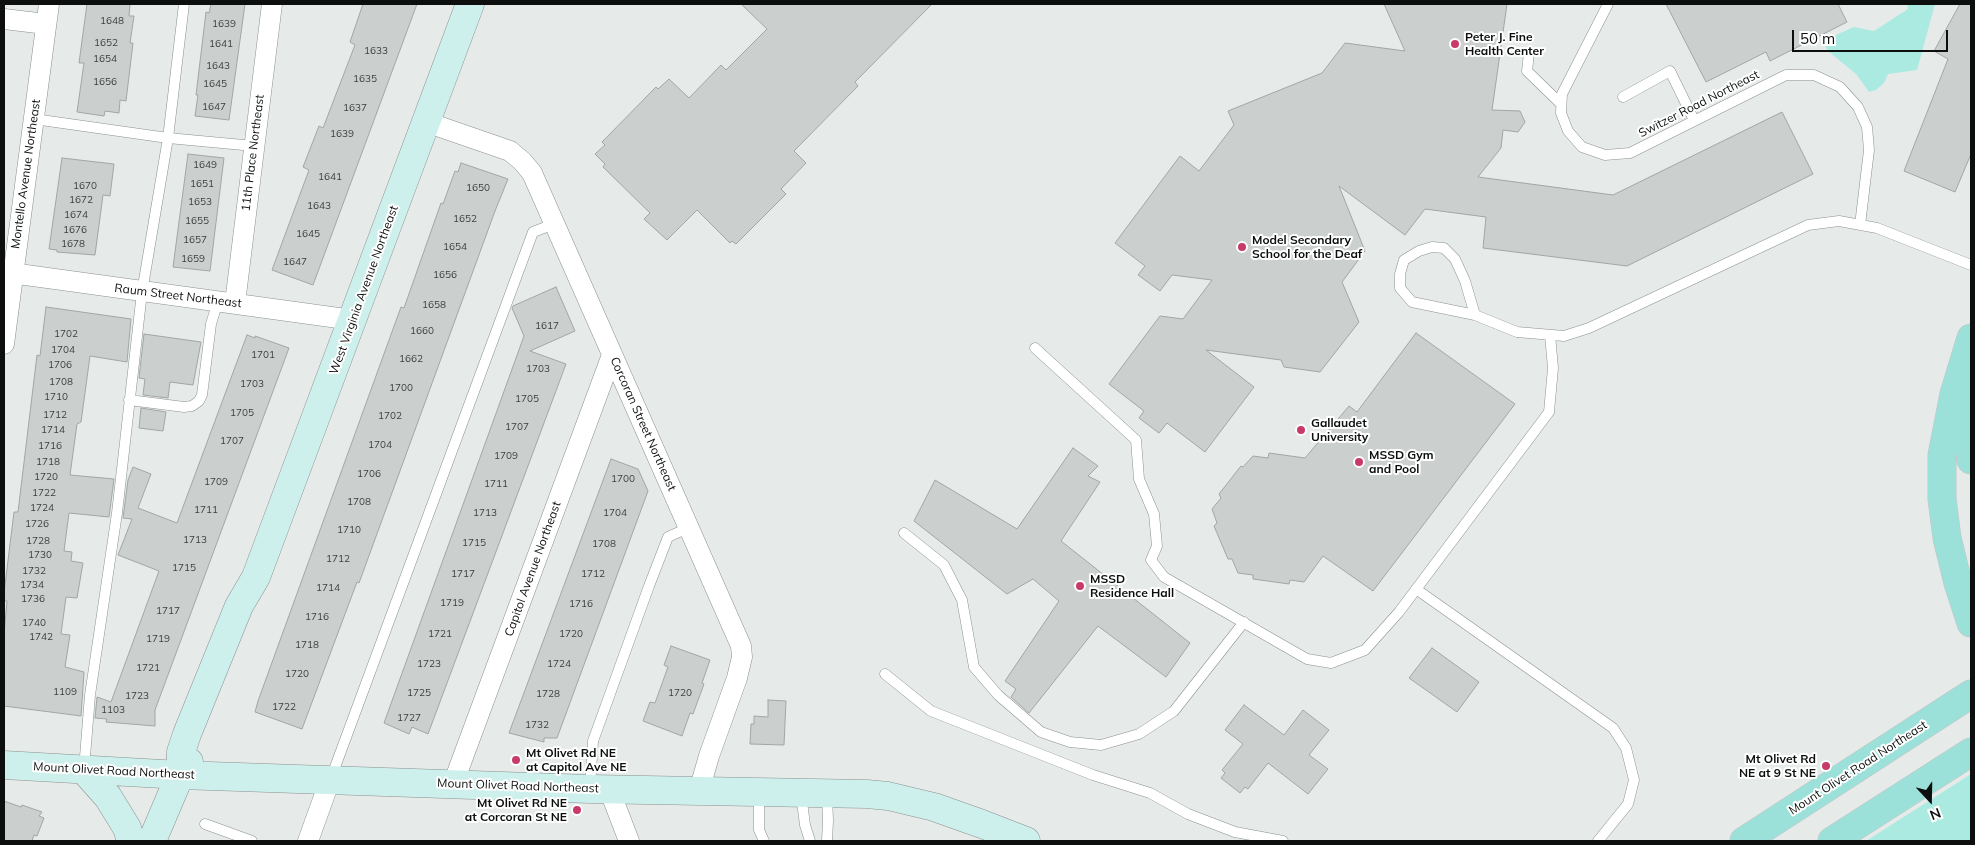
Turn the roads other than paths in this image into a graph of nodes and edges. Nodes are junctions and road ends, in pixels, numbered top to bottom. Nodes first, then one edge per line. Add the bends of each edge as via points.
1 (49, 4) edge
2 (184, 4) edge
3 (272, 4) edge
4 (470, 4) edge
5 (1608, 4) edge
6 (4, 19) edge
7 (46, 24) junction
8 (1529, 53) dead end
9 (1623, 97) dead end
10 (1561, 104) junction
11 (34, 119) junction
12 (1694, 120) junction
13 (426, 122) junction
14 (168, 138) junction
15 (254, 146) junction
16 (554, 224) junction
17 (1860, 225) junction
18 (1971, 265) edge
19 (8, 272) edge
20 (142, 292) junction
21 (226, 302) junction
22 (1475, 315) junction
23 (353, 320) junction
24 (1550, 334) junction
25 (1971, 338) edge
26 (4, 344) edge
27 (1036, 348) dead end
28 (612, 355) junction
29 (1971, 366) edge
30 (129, 400) junction
31 (1971, 460) edge
32 (690, 527) junction
33 (904, 533) dead end
34 (1416, 589) junction
35 (1244, 622) junction
36 (1971, 624) edge
37 (885, 674) dead end
38 (1971, 694) edge
39 (1971, 752) edge
40 (4, 764) edge
41 (84, 770) junction
42 (180, 775) junction
43 (330, 780) junction
44 (453, 784) junction
45 (600, 789) junction
46 (699, 791) junction
47 (814, 792) junction
48 (759, 793) junction
49 (205, 824) dead end
50 (130, 841) edge
51 (152, 841) edge
52 (252, 841) edge
53 (308, 841) edge
54 (630, 841) edge
55 (764, 841) edge
56 (810, 841) edge
57 (827, 841) edge
58 (1026, 841) edge
59 (1283, 841) edge
60 (1598, 841) edge
61 (1744, 841) edge
62 (1832, 841) edge

1 - 7 street, Montello Avenue Northeast
2 - 14 lane
3 - 15 street, 11th Place Northeast
4 - 13 main road, West Virginia Avenue Northeast
5 - 10 lane via 1562,94
6 - 7 street
7 - 11 street, Montello Avenue Northeast
8 - 10 lane via 1527,71
9 - 12 lane via 1670,71
10 - 12 lane, Switzer Road Northeast via 1568,131 1582,147 1605,155 1630,152
11 - 14 lane
11 - 19 street, Montello Avenue Northeast
12 - 17 lane, Switzer Road Northeast via 1786,75 1814,75 1840,87 1858,107 1867,127 1870,150
13 - 16 street, Corcoran Street Northeast via 516,155 532,174
13 - 23 main road, West Virginia Avenue Northeast
14 - 15 lane
14 - 20 lane
15 - 21 street, 11th Place Northeast
16 - 28 street, Corcoran Street Northeast
16 - 43 lane via 533,232
17 - 18 lane via 1876,228
17 - 24 lane via 1839,221 1808,225 1589,328 1564,336
19 - 20 street, Raum Street Northeast
19 - 26 street, Montello Avenue Northeast
20 - 21 street, Raum Street Northeast
20 - 30 lane
21 - 23 street, Raum Street Northeast
21 - 30 lane via 211,324 199,401 184,407
22 - 22 lane via 1455,259 1444,248 1432,247 1404,260 1400,288 1412,302
22 - 24 lane via 1517,332
23 - 42 main road, West Virginia Avenue Northeast via 256,576 239,606 192,722 181,752
24 - 34 lane via 1553,368 1548,412
25 - 36 main road via 1954,394 1942,455 1942,499 1947,538
27 - 35 lane via 1136,440 1139,479 1154,514 1157,546 1150,560 1164,577
28 - 32 street, Corcoran Street Northeast
28 - 44 street, Capitol Avenue Northeast
29 - 31 main road
30 - 41 lane via 117,513 90,695
32 - 45 lane via 668,537 594,741
32 - 46 street, Corcoran Street Northeast via 741,646 742,657 738,678
33 - 35 lane via 944,565 962,600 974,667 998,695 1041,732 1070,742 1101,745 1139,734 1174,711
34 - 35 lane via 1364,650 1331,663 1307,659
34 - 60 lane via 1613,728 1626,748 1634,780 1628,804
37 - 59 lane via 931,711 1093,775 1150,793 1188,814 1235,832
38 - 61 main road, Mount Olivet Road Northeast
39 - 62 main road
40 - 41 main road, Mount Olivet Road Northeast
41 - 42 main road, Mount Olivet Road Northeast
41 - 50 main road via 108,797
42 - 43 main road, Mount Olivet Road Northeast
42 - 51 main road, West Virginia Avenue Northeast
43 - 44 main road, Mount Olivet Road Northeast
43 - 53 street
44 - 45 main road, Mount Olivet Road Northeast
45 - 46 main road, Mount Olivet Road Northeast
45 - 54 street
46 - 48 main road, Mount Olivet Road Northeast
47 - 48 main road, Mount Olivet Road Northeast
47 - 56 lane via 804,825
47 - 57 lane via 828,821
47 - 58 main road, Mount Olivet Road Northeast via 866,794 913,801
48 - 55 lane via 759,830
49 - 52 lane

